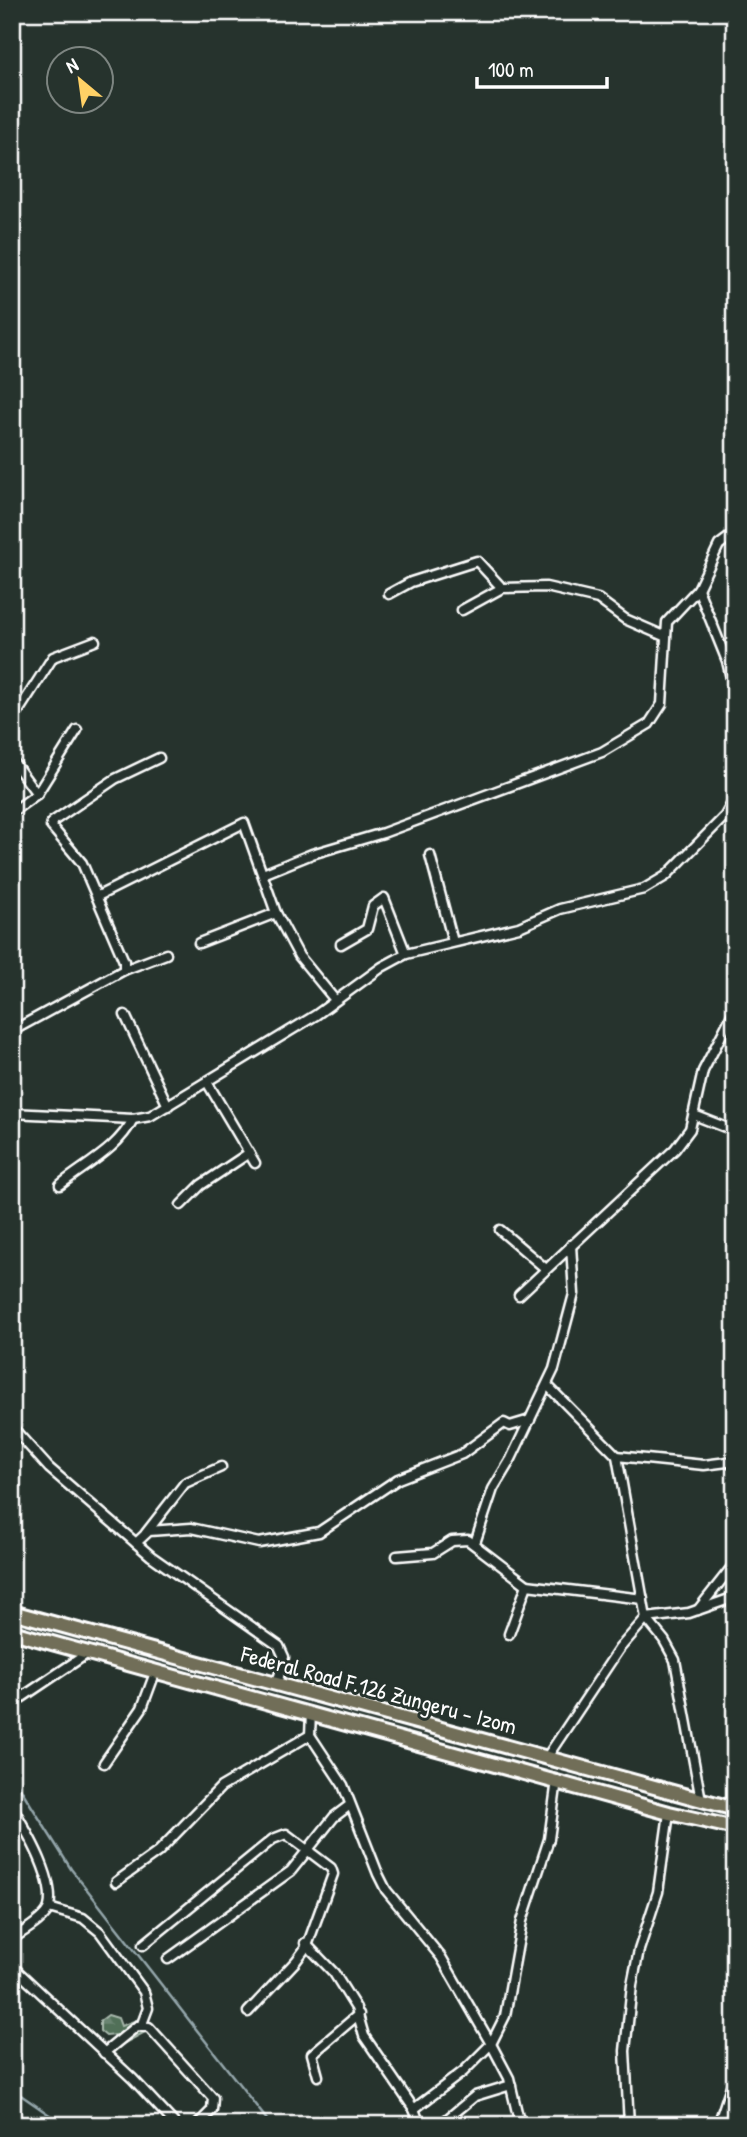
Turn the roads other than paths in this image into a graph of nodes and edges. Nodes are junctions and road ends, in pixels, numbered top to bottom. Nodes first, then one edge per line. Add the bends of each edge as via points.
1 (735, 533) edge
2 (502, 588) junction
3 (698, 589) junction
4 (389, 594) dead end
5 (462, 610) dead end
6 (664, 636) junction
7 (95, 641) dead end
8 (735, 695) edge
9 (12, 721) edge
10 (77, 730) dead end
11 (159, 758) dead end
12 (12, 761) edge
13 (37, 794) junction
14 (735, 798) edge
15 (12, 812) edge
16 (430, 855) dead end
17 (263, 874) junction
18 (97, 896) junction
19 (276, 913) junction
20 (453, 942) junction
21 (200, 943) dead end
22 (341, 944) dead end
23 (166, 954) dead end
24 (406, 954) junction
25 (124, 970) junction
26 (335, 1000) junction
27 (735, 1009) edge
28 (125, 1015) dead end
29 (12, 1031) edge
30 (207, 1082) junction
31 (167, 1105) junction
32 (12, 1113) edge
33 (694, 1115) junction
34 (133, 1119) junction
35 (735, 1131) edge
36 (249, 1153) junction
37 (255, 1163) dead end
38 (60, 1185) dead end
39 (180, 1205) dead end
40 (500, 1230) dead end
41 (571, 1245) junction
42 (546, 1269) junction
43 (519, 1294) dead end
44 (548, 1386) junction
45 (530, 1420) junction
46 (12, 1427) edge
47 (617, 1456) junction
48 (735, 1461) edge
49 (221, 1467) dead end
50 (146, 1532) junction
51 (136, 1543) junction
52 (475, 1543) junction
53 (397, 1556) dead end
54 (735, 1563) edge
55 (527, 1585) junction
56 (735, 1597) edge
57 (643, 1599) junction
58 (698, 1610) junction
59 (12, 1612) edge
60 (646, 1618) junction
61 (12, 1632) edge
62 (509, 1634) dead end
63 (117, 1640) junction
64 (88, 1653) junction
65 (111, 1659) junction
66 (155, 1673) junction
67 (277, 1684) junction
68 (12, 1704) edge
69 (311, 1713) junction
70 (310, 1735) junction
71 (547, 1756) junction
72 (104, 1763) dead end
73 (557, 1780) junction
74 (701, 1800) junction
75 (350, 1805) junction
76 (12, 1806) edge
77 (735, 1809) edge
78 (669, 1813) junction
79 (735, 1828) edge
80 (308, 1849) junction
81 (116, 1882) dead end
82 (49, 1908) junction
83 (12, 1939) edge
84 (305, 1943) junction
85 (144, 1945) dead end
86 (168, 1959) dead end
87 (12, 1966) edge
88 (248, 2012) dead end
89 (359, 2014) junction
90 (142, 2024) junction
91 (491, 2044) junction
92 (104, 2053) junction
93 (735, 2074) edge
94 (318, 2076) dead end
95 (511, 2085) junction
96 (414, 2109) junction
97 (176, 2125) edge
98 (197, 2125) edge
99 (420, 2125) edge
100 (440, 2125) edge
101 (520, 2125) edge
102 (629, 2125) edge
103 (719, 2125) edge

1 - 3 street via 714,552
2 - 4 street via 477,561 411,582
2 - 5 street
2 - 6 street via 542,587 591,596 625,619
3 - 6 street via 670,615
3 - 8 street via 727,661
6 - 17 street via 662,704 657,716 639,732 542,776
7 - 9 street via 53,657
10 - 13 street
11 - 18 street via 116,779 52,822 82,863
12 - 13 street
13 - 15 street
14 - 20 street via 725,816 666,876 644,889
16 - 20 street
17 - 18 street via 244,823
17 - 19 street
18 - 25 street
19 - 21 street
19 - 26 street via 299,956
20 - 24 street
22 - 24 street via 367,929 373,906 384,898
23 - 25 street
24 - 26 street
25 - 29 street
26 - 30 street
27 - 33 street via 704,1071
28 - 31 street
30 - 31 street
30 - 36 street
31 - 34 street
32 - 34 street
33 - 35 street
33 - 41 street via 675,1149
34 - 38 street via 112,1148
36 - 37 street
36 - 39 street
40 - 42 street
41 - 42 street
41 - 44 street via 574,1294
42 - 43 street
44 - 45 street
44 - 47 street
45 - 50 street via 510,1426 504,1423 462,1454 398,1479 319,1532 262,1543 203,1529
45 - 52 street via 493,1489
46 - 51 street via 49,1468
47 - 48 street via 704,1465
47 - 57 street
49 - 50 street via 185,1483
50 - 51 street
51 - 67 street via 279,1646 284,1657
52 - 53 street via 452,1541 433,1553
52 - 55 street
54 - 58 street
55 - 57 street
55 - 62 street
56 - 58 street
57 - 60 street
58 - 60 street
59 - 63 main road, Federal Road F.126 Zungeru - Izom
60 - 71 street
60 - 74 street via 675,1660
61 - 64 main road, Federal Road F.126 Zungeru - Izom
63 - 65 main road
63 - 67 main road, Federal Road F.126 Zungeru - Izom
64 - 65 main road, Federal Road F.126 Zungeru - Izom
64 - 68 street
65 - 66 main road, Federal Road F.126 Zungeru - Izom
66 - 69 main road, Federal Road F.126 Zungeru - Izom
66 - 72 street via 142,1708
67 - 71 main road, Federal Road F.126 Zungeru - Izom
69 - 70 street
69 - 73 main road, Federal Road F.126 Zungeru - Izom
70 - 75 street via 338,1776
70 - 81 street via 228,1781 158,1852
71 - 74 main road, Federal Road F.126 Zungeru - Izom
73 - 78 main road, Federal Road F.126 Zungeru - Izom
73 - 91 street via 549,1839 522,1921 505,2016
74 - 77 main road, Federal Road F.126 Zungeru - Izom
75 - 80 street
75 - 91 street via 386,1890 441,1958
76 - 82 street via 37,1852
78 - 79 main road, Federal Road F.126 Zungeru - Izom
78 - 102 street via 658,1892 632,1985 625,2051
80 - 84 street via 333,1874
80 - 85 street via 286,1834 276,1836
80 - 86 street via 291,1871
82 - 83 street
82 - 90 street via 83,1918 100,1932 144,1992 148,2008
84 - 88 street via 296,1961
84 - 89 street via 334,1973
87 - 92 street
89 - 94 street via 312,2054
89 - 96 street via 364,2036
90 - 92 street
90 - 98 street via 212,2098 212,2110
91 - 95 street
91 - 96 street
92 - 97 street
93 - 103 street
95 - 100 street via 475,2096
95 - 101 street
96 - 99 street

